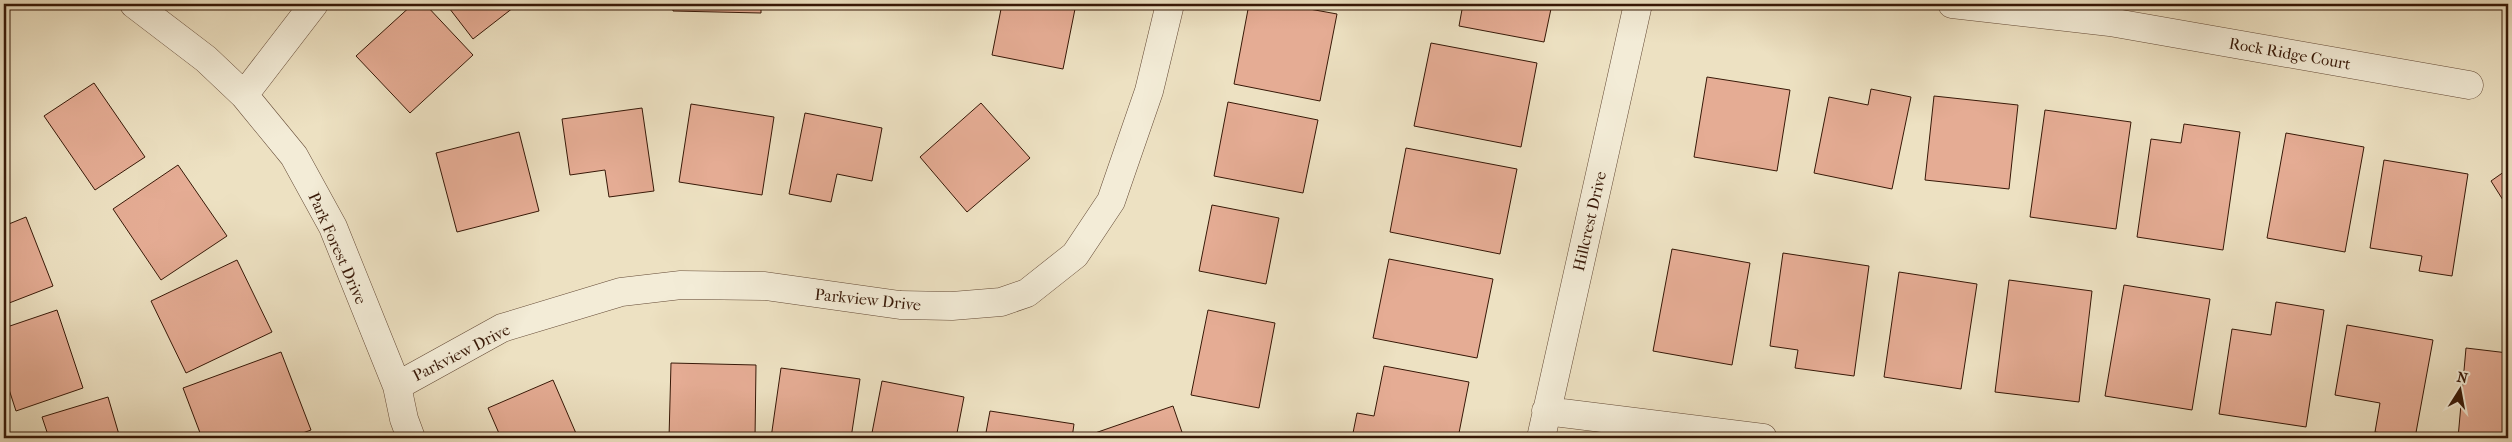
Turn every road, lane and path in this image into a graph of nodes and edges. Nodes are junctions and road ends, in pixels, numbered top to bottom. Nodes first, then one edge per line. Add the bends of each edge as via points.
1 (134, 4) edge
2 (314, 4) edge
3 (1170, 4) edge
4 (1638, 4) edge
5 (1952, 4) edge
6 (2111, 13) edge
7 (2469, 85) dead end
8 (244, 95) junction
9 (397, 386) junction
10 (1546, 411) junction
11 (412, 438) edge
12 (1541, 438) edge
13 (1763, 438) edge

1 - 8 street, Park Forest Drive via 206,59
2 - 8 street
3 - 9 street, Parkview Drive via 1149,91 1110,201 1074,255 1028,293 1001,302 952,306 900,305 765,286 681,285 621,292 502,328
4 - 10 street, Hillcrest Drive
5 - 6 street, Rock Ridge Court
6 - 7 street, Rock Ridge Court
8 - 9 street, Park Forest Drive via 294,156 333,228
9 - 11 street, Park Forest Drive
10 - 12 street, Hillcrest Drive
10 - 13 street

